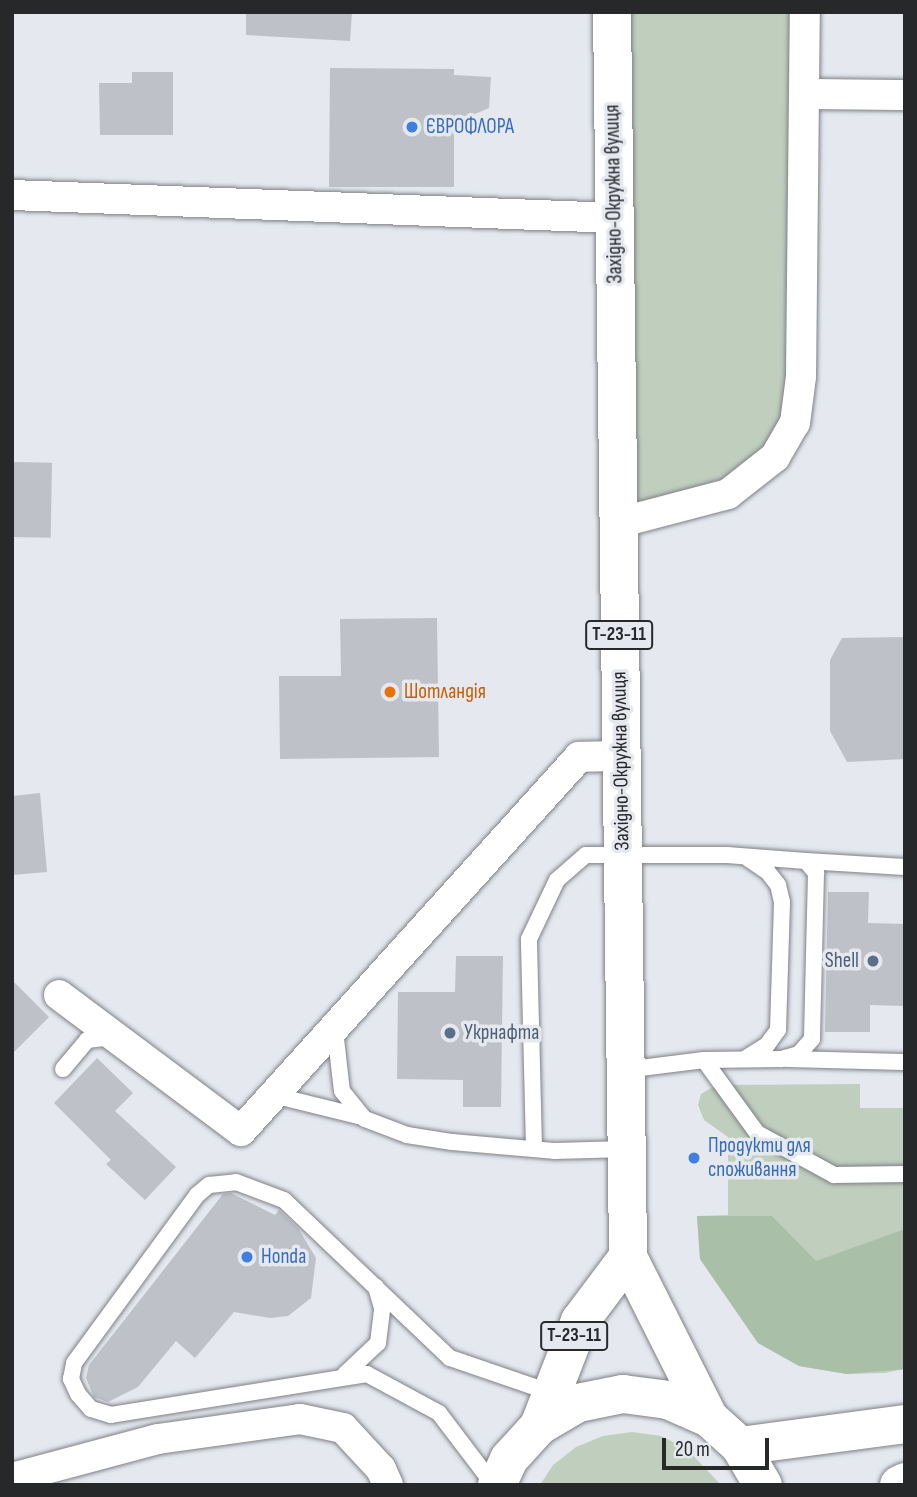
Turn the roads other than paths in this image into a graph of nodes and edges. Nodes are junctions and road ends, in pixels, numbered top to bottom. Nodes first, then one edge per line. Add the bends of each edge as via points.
1 (612, 12) edge
2 (806, 12) edge
3 (805, 94) junction
4 (905, 95) edge
5 (12, 195) edge
6 (615, 218) junction
7 (618, 523) junction
8 (621, 756) junction
9 (622, 855) junction
10 (749, 859) junction
11 (806, 861) junction
12 (905, 867) edge
13 (59, 995) dead end
14 (335, 1030) junction
15 (110, 1037) junction
16 (746, 1058) junction
17 (781, 1059) junction
18 (704, 1060) junction
19 (905, 1062) edge
20 (62, 1069) dead end
21 (625, 1070) junction
22 (273, 1095) junction
23 (365, 1119) junction
24 (534, 1148) junction
25 (626, 1149) junction
26 (905, 1174) edge
27 (628, 1257) junction
28 (376, 1286) junction
29 (345, 1374) junction
30 (546, 1410) junction
31 (709, 1418) junction
32 (905, 1424) edge
33 (740, 1446) junction
34 (491, 1476) edge
35 (12, 1478) edge
36 (905, 1482) edge
37 (388, 1485) edge
38 (763, 1485) edge
39 (899, 1485) edge

1 - 6 main road, Західно-Окружна вулиця / Т-23-11
2 - 3 street
3 - 4 street
3 - 7 street via 801,377 795,423 775,457 728,494
5 - 6 street
6 - 7 main road, Західно-Окружна вулиця / Т-23-11
7 - 8 main road, Західно-Окружна вулиця / Т-23-11
8 - 9 main road, Західно-Окружна вулиця / Т-23-11
8 - 14 street via 579,758
9 - 10 lane
9 - 21 main road, Західно-Окружна вулиця / Т-23-11
9 - 24 lane via 586,855 557,880 529,939
10 - 11 lane
10 - 16 lane via 778,885 782,902 778,1030 767,1045
11 - 12 lane
11 - 17 lane via 816,873 812,1039 799,1054
13 - 15 street
14 - 22 street
14 - 23 lane via 342,1091
15 - 20 lane via 87,1040
15 - 22 street via 241,1131
16 - 17 lane
16 - 18 lane
17 - 19 lane
18 - 21 lane
18 - 26 lane via 757,1133 834,1175
21 - 25 main road, Західно-Окружна вулиця / Т-23-11
22 - 23 lane
23 - 24 lane via 407,1135
24 - 25 lane
25 - 27 main road, Західно-Окружна вулиця / Т-23-11
27 - 30 main road, Т-23-11 via 580,1321
27 - 31 main road, Західно-Окружна вулиця / Т-23-11
28 - 29 lane via 382,1308 378,1343
28 - 29 lane via 284,1200 257,1187 220,1181 197,1195 90,1338 74,1363 71,1379 91,1409 111,1415
28 - 30 lane via 450,1358
29 - 34 lane via 367,1374 439,1413
30 - 31 main road, Т-23-11 via 623,1394 668,1400
30 - 34 main road, Т-23-11
31 - 33 main road, Т-23-11
32 - 33 main road
33 - 38 main road, Т-23-11
35 - 37 street via 158,1439 300,1419 343,1428 381,1469
36 - 39 main road

